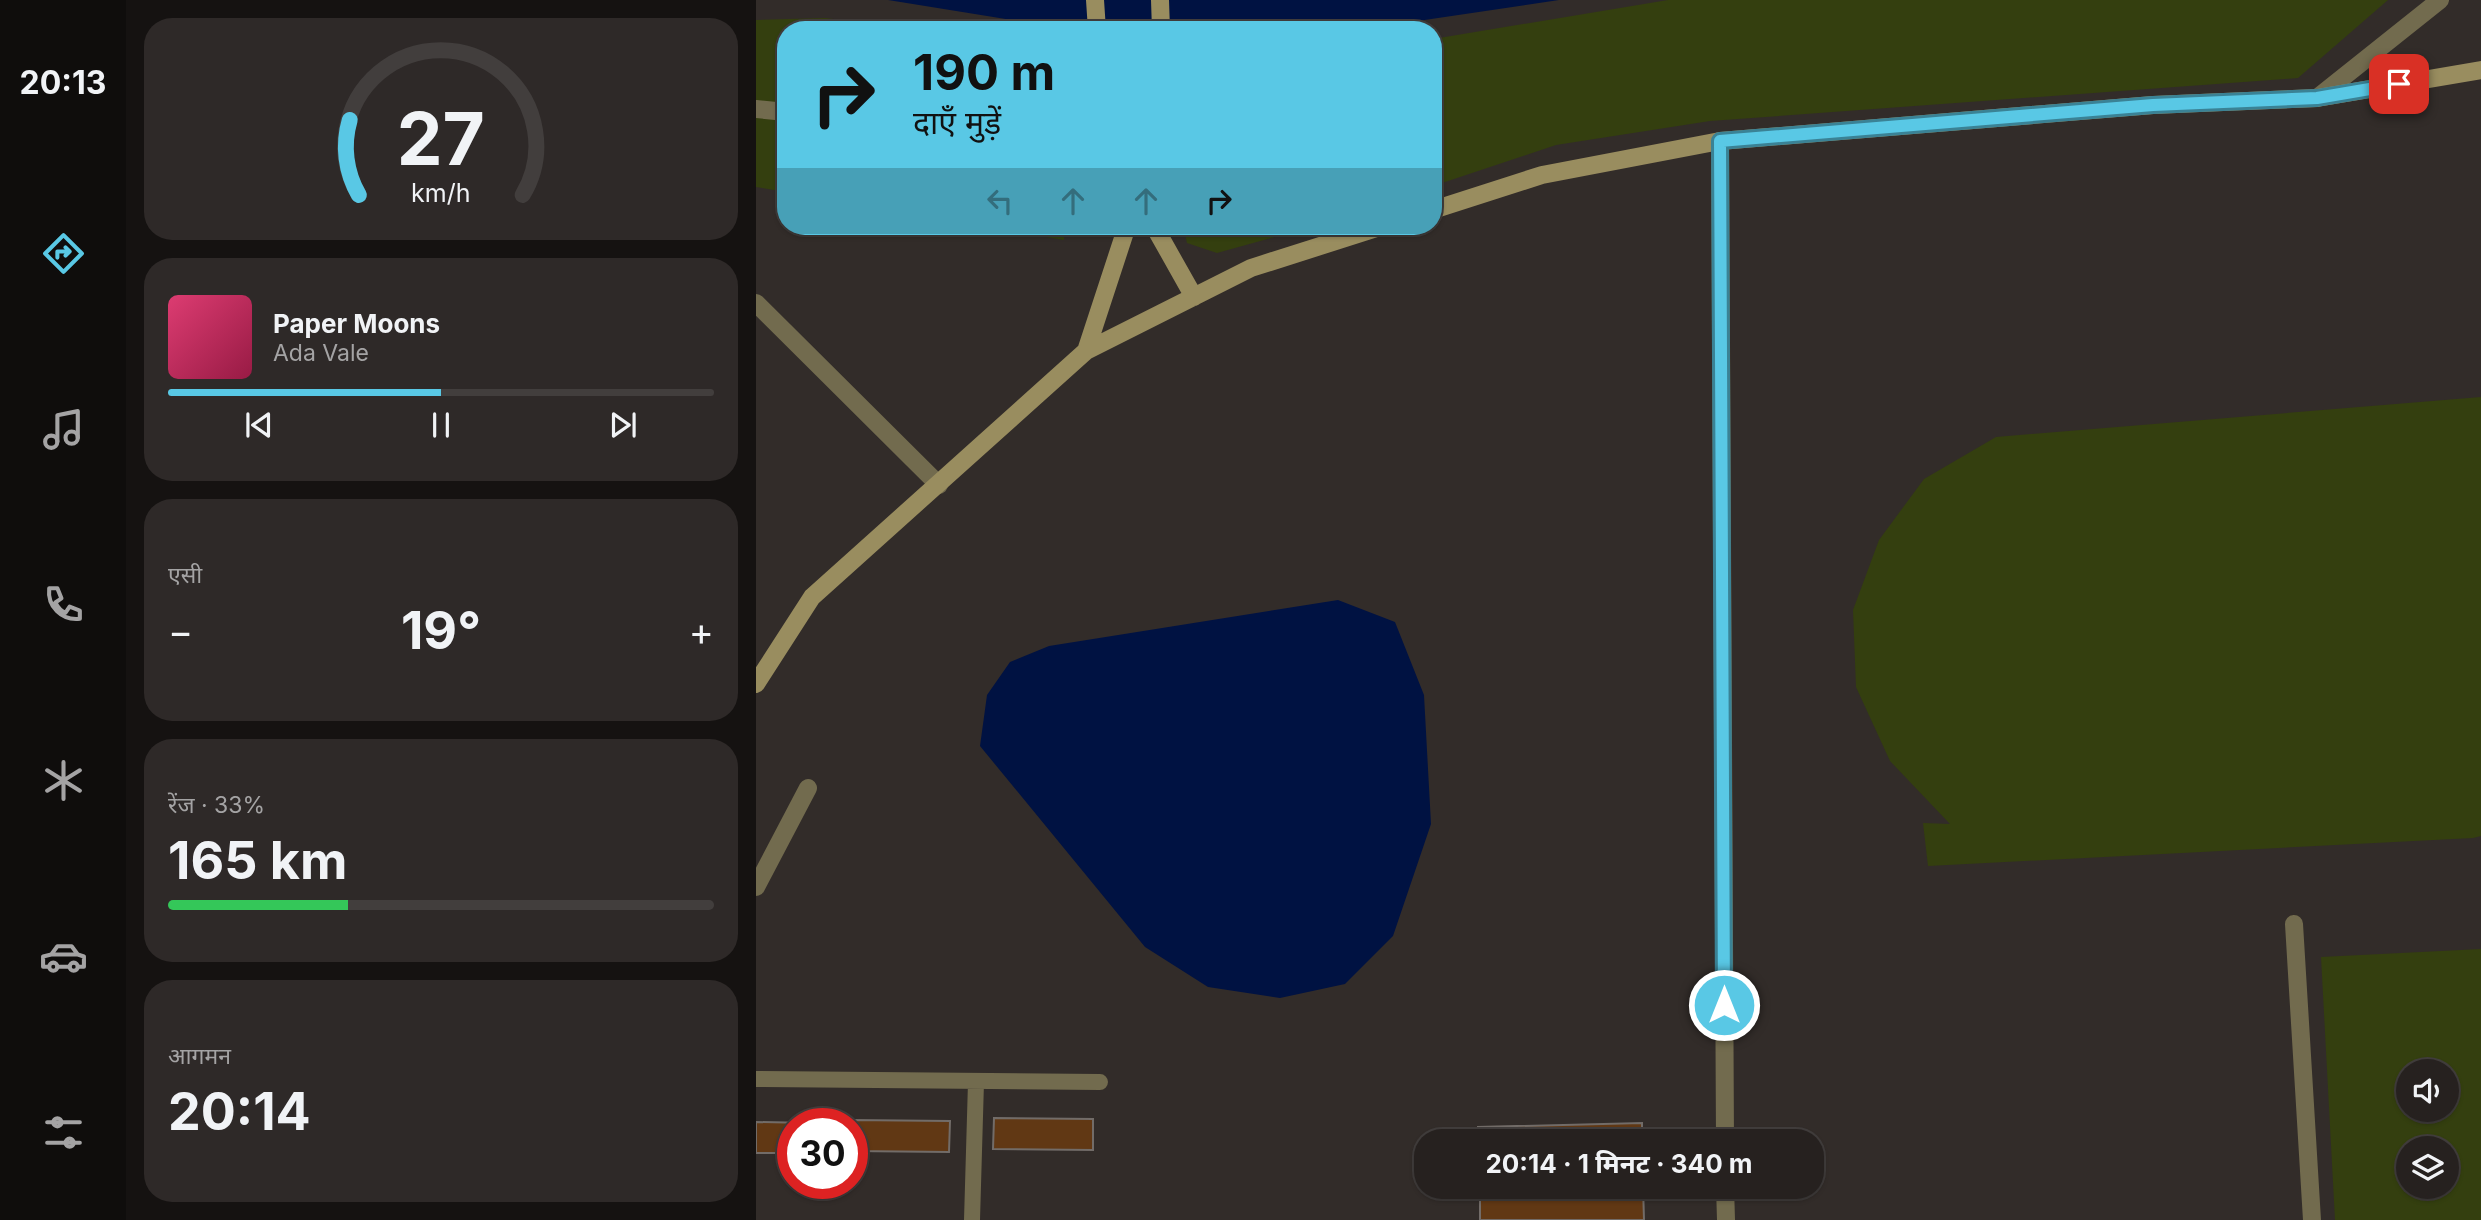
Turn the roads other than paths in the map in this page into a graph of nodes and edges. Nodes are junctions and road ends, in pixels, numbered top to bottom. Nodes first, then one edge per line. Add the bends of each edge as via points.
1 (1096, 0) edge
2 (1160, 0) edge
3 (2440, 0) edge
4 (1097, 21) edge
5 (1161, 21) edge
6 (2481, 70) edge
7 (2317, 98) junction
8 (756, 109) edge
9 (777, 111) edge
10 (1720, 141) junction
11 (1442, 207) edge
12 (1124, 235) edge
13 (1159, 235) edge
14 (1355, 235) edge
15 (1194, 297) junction
16 (756, 303) edge
17 (1086, 351) junction
18 (939, 485) junction
19 (756, 684) edge
20 (808, 788) dead end
21 (756, 887) edge
22 (2294, 924) dead end
23 (756, 1080) edge
24 (976, 1082) junction
25 (1100, 1082) dead end
26 (1725, 1129) edge
27 (1725, 1199) edge
28 (972, 1220) edge
29 (1726, 1220) edge
30 (2312, 1220) edge

1 - 4 street
2 - 5 street
3 - 7 street
6 - 7 street
7 - 10 street via 2153,105
8 - 9 street
10 - 11 street via 1542,175
10 - 26 street
12 - 17 street
13 - 15 street
14 - 15 street via 1251,268
15 - 17 street
16 - 18 street
17 - 18 street
18 - 19 street via 812,597
20 - 21 street
22 - 30 street
23 - 24 lane
24 - 25 lane
24 - 28 lane
27 - 29 street

